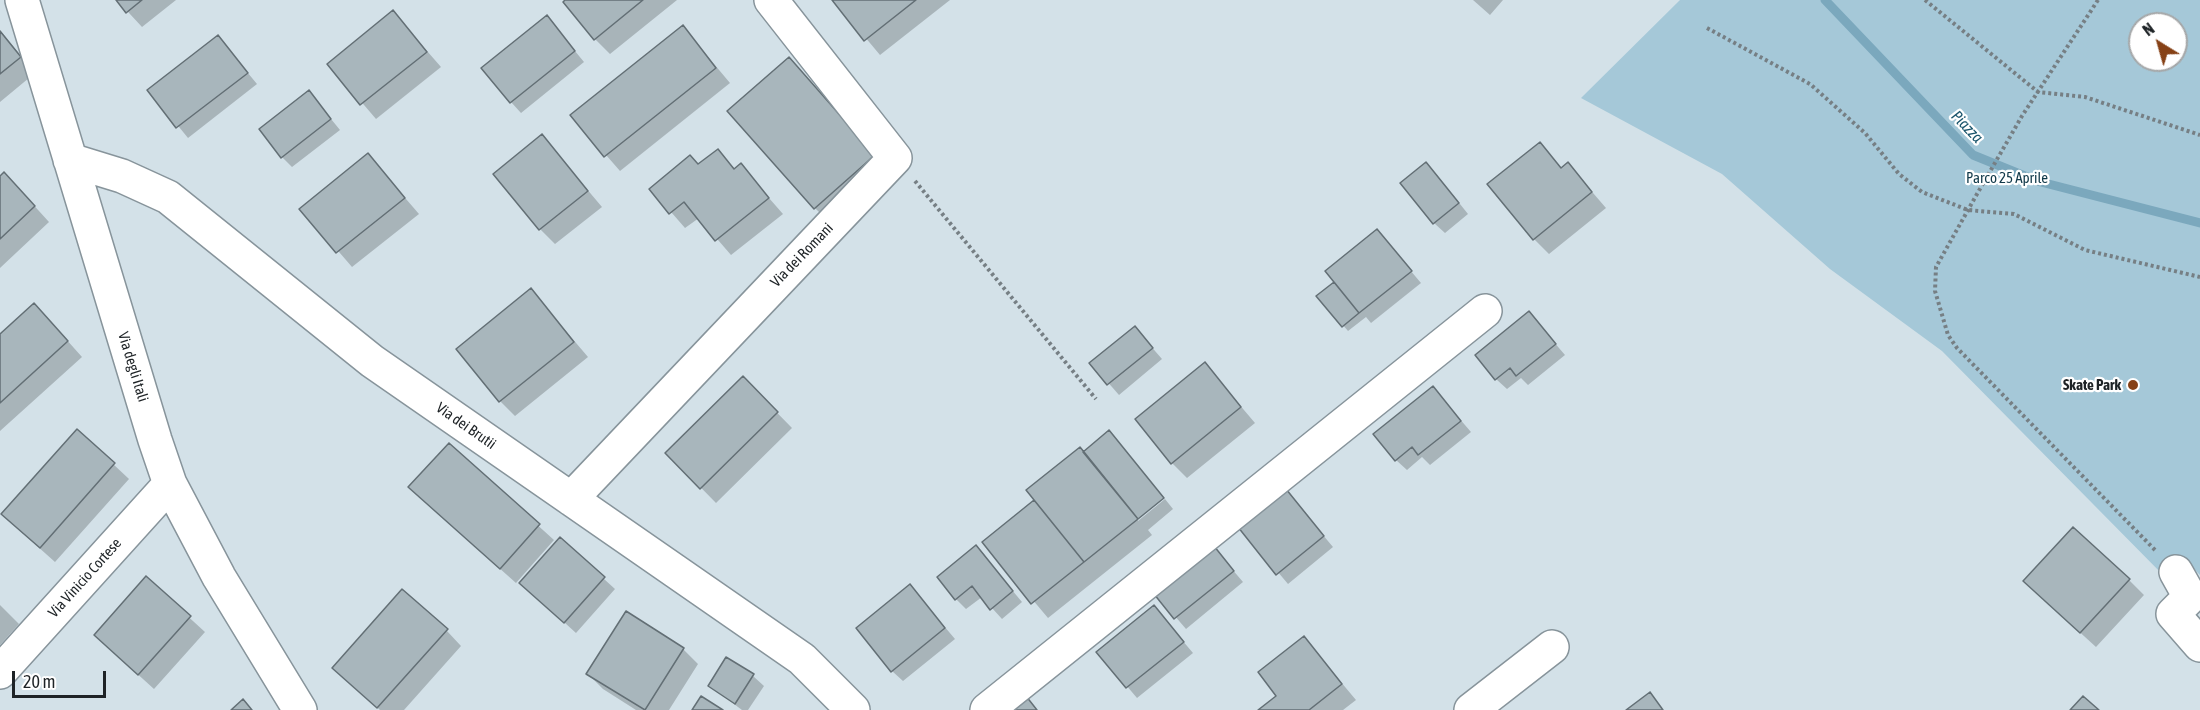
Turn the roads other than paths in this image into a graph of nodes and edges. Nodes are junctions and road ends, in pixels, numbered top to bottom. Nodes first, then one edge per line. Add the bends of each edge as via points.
1 (22, 0) edge
2 (771, 0) edge
3 (70, 160) junction
4 (1485, 310) dead end
5 (170, 484) junction
6 (571, 499) junction
7 (2176, 572) road end
8 (2200, 645) edge
9 (1552, 647) dead end
10 (0, 672) edge
11 (300, 710) edge
12 (853, 710) edge
13 (987, 710) edge
14 (1471, 710) edge

1 - 3 street, Via degli Itali
2 - 6 street, Via dei Romani via 895,158
3 - 5 street, Via degli Itali
3 - 6 street, Via dei Brutii via 122,176 168,197 372,361
4 - 13 street
5 - 10 street, Via Vinicio Cortese
5 - 11 street, Via degli Itali via 219,577
6 - 12 street, Via dei Brutii via 802,659
7 - 8 street via 2190,597 2173,614
9 - 14 street

